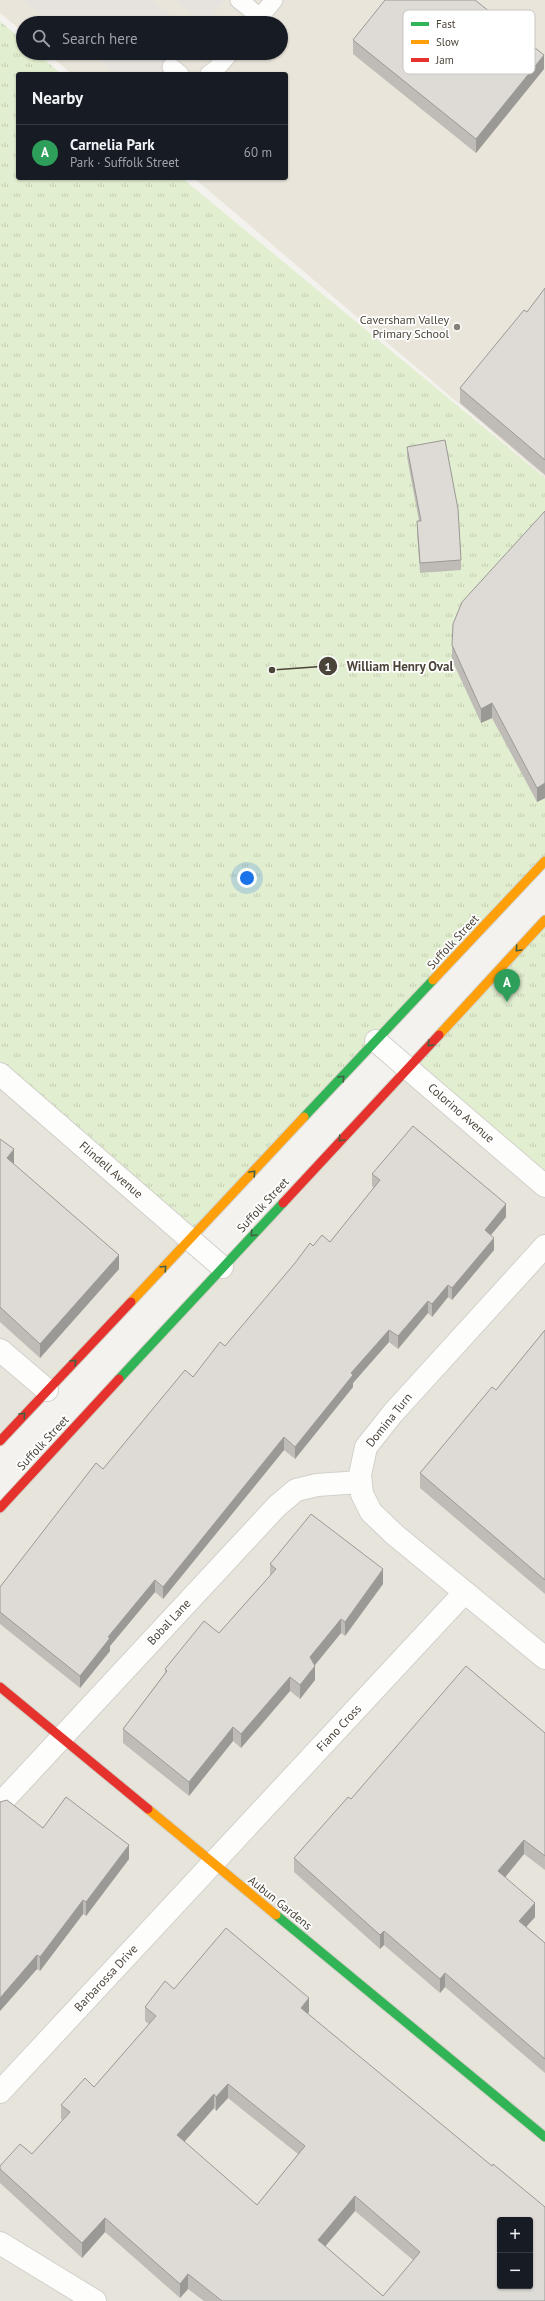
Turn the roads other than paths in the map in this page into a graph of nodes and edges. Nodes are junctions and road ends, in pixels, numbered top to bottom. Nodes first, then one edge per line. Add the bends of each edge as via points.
1 (239, 0) edge
2 (274, 0) edge
3 (254, 16) edge
4 (261, 16) edge
5 (223, 60) edge
6 (211, 72) edge
7 (545, 861) edge
8 (545, 920) edge
9 (376, 1041) junction
10 (408, 1068) junction
11 (0, 1074) edge
12 (545, 1186) edge
13 (191, 1239) junction
14 (545, 1246) edge
15 (222, 1267) junction
16 (0, 1350) edge
17 (47, 1390) junction
18 (0, 1441) edge
19 (360, 1482) junction
20 (0, 1508) edge
21 (465, 1592) junction
22 (545, 1658) edge
23 (0, 1687) edge
24 (62, 1738) junction
25 (0, 1804) edge
26 (213, 1864) junction
27 (0, 2092) edge
28 (545, 2137) edge
29 (0, 2243) edge
30 (95, 2301) edge

1 - 3 lane
2 - 4 lane
5 - 6 lane
7 - 9 street, Suffolk Street
8 -> 10 street, Suffolk Street
9 - 10 street, Colorino Avenue
13 -> 9 street, Suffolk Street
10 - 12 street, Colorino Avenue
10 -> 15 street, Suffolk Street
11 - 13 street, Flindell Avenue
13 - 15 street, Flindell Avenue
17 -> 13 street, Suffolk Street
14 - 19 street, Domina Turn via 393,1413 366,1447
15 - 20 street, Suffolk Street
16 - 17 street
18 -> 17 street, Suffolk Street
19 - 21 street, Domina Turn via 362,1494 371,1512
19 - 24 street, Bobal Lane via 317,1485 296,1490 277,1506
21 - 22 street, Domina Turn
21 - 26 street, Fiano Cross
23 - 24 street, Aubun Gardens
24 - 25 street, Bobal Lane
24 - 26 street, Aubun Gardens
26 - 27 street, Barbarossa Drive
26 - 28 street, Aubun Gardens
29 - 30 street

